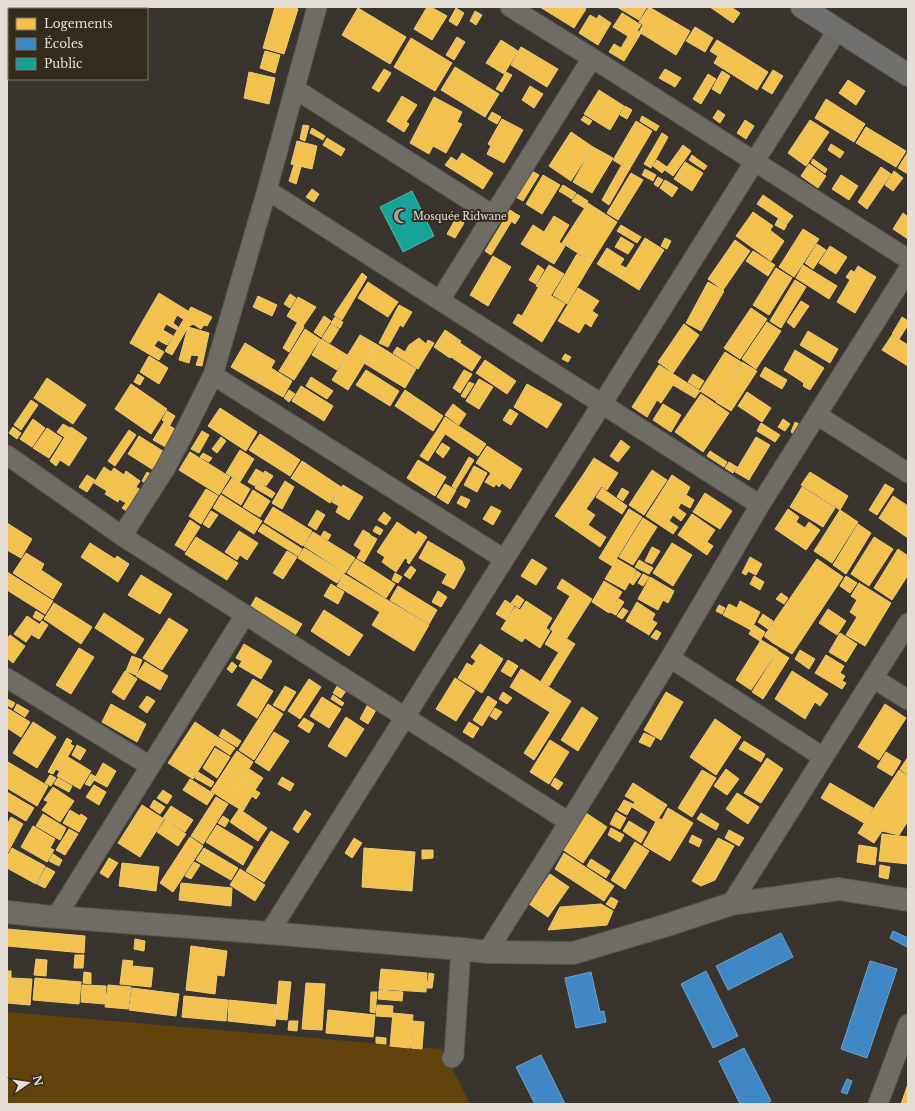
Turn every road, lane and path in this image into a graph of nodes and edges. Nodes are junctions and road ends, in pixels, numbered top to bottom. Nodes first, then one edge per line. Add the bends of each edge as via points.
1 (317, 7) edge
2 (510, 7) edge
3 (802, 7) edge
4 (838, 29) junction
5 (592, 58) junction
6 (908, 75) edge
7 (295, 89) junction
8 (754, 161) junction
9 (267, 190) junction
10 (493, 215) junction
11 (908, 259) edge
12 (908, 270) edge
13 (440, 300) junction
14 (214, 375) junction
15 (602, 404) junction
16 (817, 415) junction
17 (7, 455) edge
18 (908, 473) edge
19 (760, 505) junction
20 (122, 536) junction
21 (504, 559) junction
22 (246, 615) junction
23 (908, 623) edge
24 (670, 658) junction
25 (7, 678) edge
26 (873, 678) junction
27 (908, 700) edge
28 (404, 716) junction
29 (823, 757) junction
30 (150, 766) junction
31 (570, 822) junction
32 (908, 900) edge
33 (731, 904) junction
34 (7, 912) edge
35 (56, 917) junction
36 (269, 933) junction
37 (461, 949) junction
38 (487, 952) junction
39 (908, 1024) edge
40 (452, 1058) dead end
41 (878, 1104) edge

1 - 7 street
2 - 5 street
3 - 4 main road
4 - 6 main road
4 - 8 street
5 - 8 street
5 - 10 street
7 - 9 street
7 - 10 street
8 - 11 street
8 - 15 street
9 - 13 street
9 - 14 street
10 - 13 street
12 - 16 street
13 - 15 street
14 - 20 street via 165,469
14 - 21 street
15 - 19 street
15 - 21 street
16 - 18 street
16 - 19 street
17 - 20 street
19 - 24 street
20 - 22 street
21 - 28 street
22 - 28 street
22 - 30 street
23 - 26 street
24 - 29 street
24 - 31 street
25 - 30 street
26 - 27 street
26 - 29 street
28 - 31 street
28 - 36 street
29 - 33 street
30 - 35 street
31 - 38 street
32 - 33 street via 839,889
33 - 38 street via 573,953
34 - 35 street
35 - 36 street
36 - 37 street
37 - 38 street
37 - 40 street
39 - 41 street

